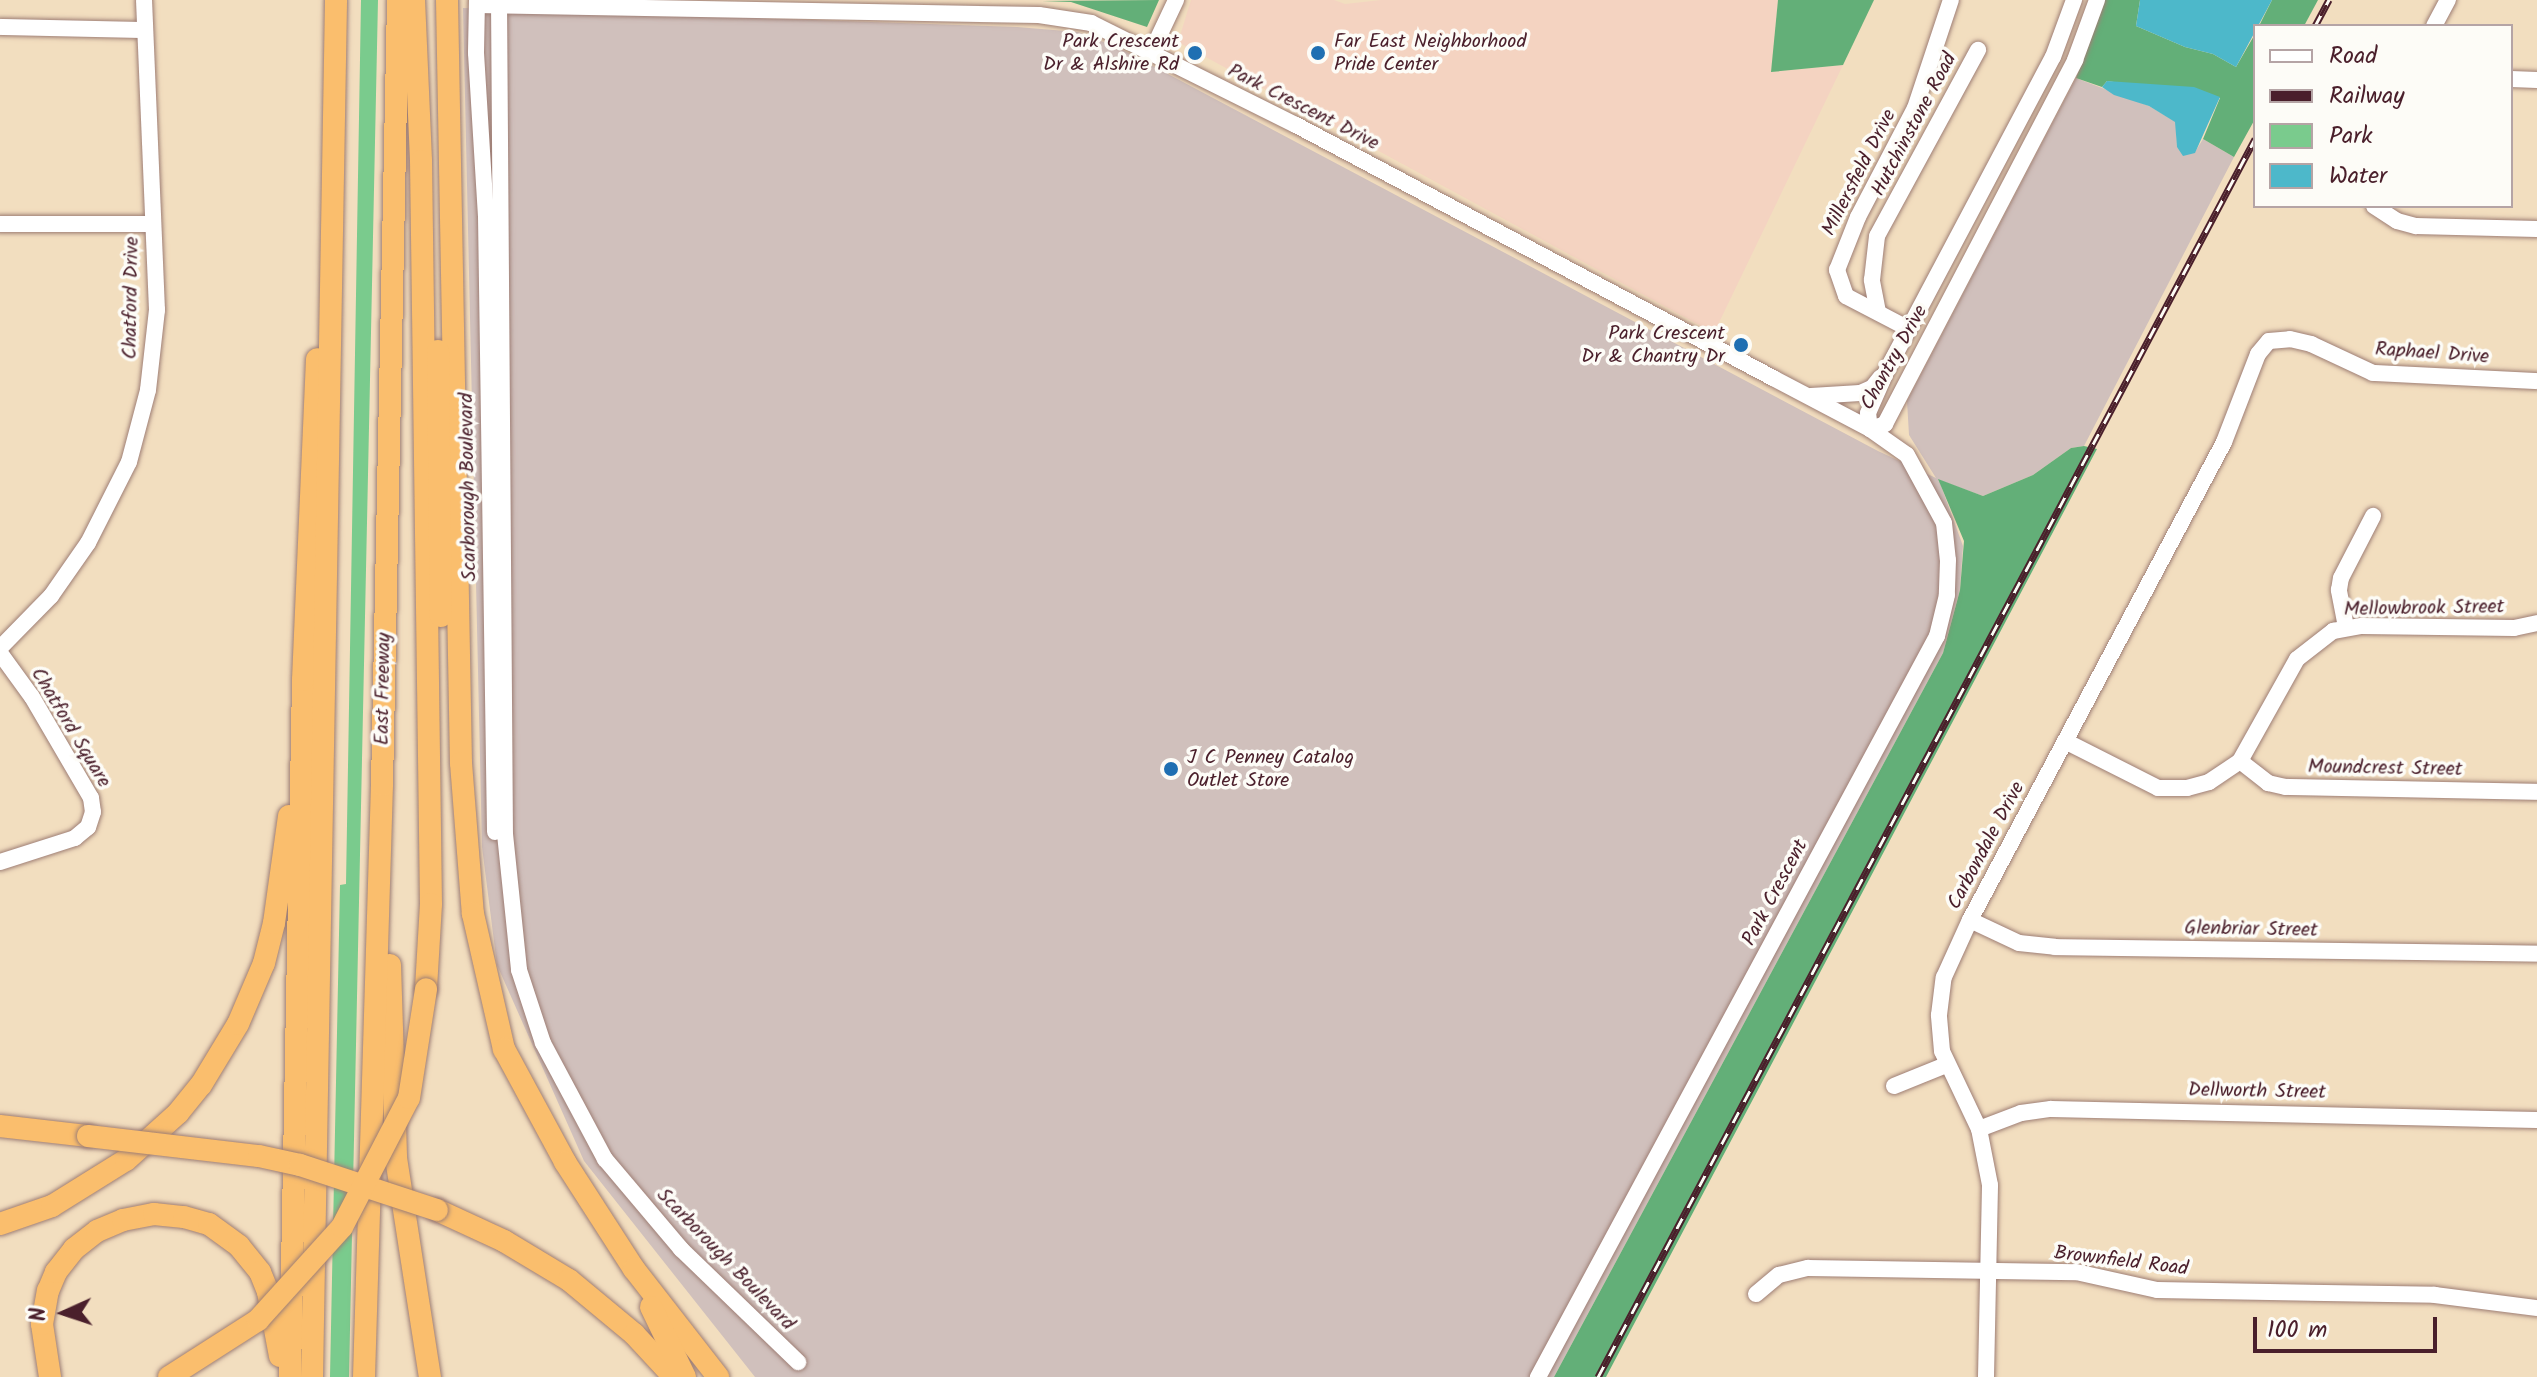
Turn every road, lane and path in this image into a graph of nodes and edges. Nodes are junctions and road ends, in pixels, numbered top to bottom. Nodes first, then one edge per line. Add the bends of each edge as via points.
1 (144, 0) edge
2 (336, 0) edge
3 (398, 0) edge
4 (414, 0) edge
5 (446, 0) edge
6 (575, 0) edge
7 (1176, 0) edge
8 (1951, 0) edge
9 (2074, 0) edge
10 (2097, 0) edge
11 (2448, 0) edge
12 (477, 3) edge
13 (499, 3) edge
14 (615, 7) junction
15 (2435, 24) edge
16 (0, 27) edge
17 (145, 30) junction
18 (335, 41) junction
19 (1978, 50) dead end
20 (1151, 53) junction
21 (2513, 79) edge
22 (2537, 80) edge
23 (2377, 208) edge
24 (0, 224) edge
25 (153, 224) junction
26 (2537, 229) edge
27 (1878, 312) junction
28 (1909, 329) junction
29 (2251, 369) joint
30 (1887, 370) junction
31 (2537, 381) edge
32 (1805, 395) junction
33 (1870, 429) junction
34 (2373, 516) dead end
35 (2537, 623) edge
36 (2346, 627) junction
37 (0, 651) edge
38 (303, 680) junction
39 (428, 740) junction
40 (2065, 741) junction
41 (2240, 761) junction
42 (382, 785) junction
43 (2537, 792) edge
44 (0, 862) edge
45 (1970, 920) junction
46 (2537, 954) edge
47 (519, 970) junction
48 (1946, 1065) junction
49 (1894, 1086) dead end
50 (2537, 1120) edge
51 (0, 1126) edge
52 (1979, 1129) junction
53 (0, 1224) edge
54 (634, 1269) junction
55 (1988, 1271) junction
56 (1756, 1294) dead end
57 (2537, 1308) edge
58 (798, 1362) dead end
59 (50, 1377) edge
60 (169, 1377) edge
61 (282, 1377) edge
62 (290, 1377) edge
63 (312, 1377) edge
64 (364, 1377) edge
65 (430, 1377) edge
66 (674, 1377) edge
67 (685, 1377) edge
68 (718, 1377) edge
69 (1538, 1377) edge
70 (1986, 1377) edge

1 - 17 street, Chatford Drive
2 - 18 highway
3 - 42 highway, East Freeway
4 - 39 highway
5 - 39 highway via 437,296 441,664
5 - 54 highway via 461,763 473,914 504,1049 565,1162
6 - 14 street
7 - 20 street
8 - 27 street, Millersfield Drive via 1915,108 1838,262 1837,278 1846,296
9 - 28 street, Chantry Drive via 2053,57
10 - 33 street, Chantry Drive via 2075,60 1885,424
11 - 15 street
12 - 13 street, Park Crescent Drive
12 - 47 street, Scarborough Boulevard via 486,217 492,791 502,913 510,956
13 - 14 street, Park Crescent Drive
13 - 47 street, Scarborough Boulevard via 505,834
14 - 20 street, Park Crescent Drive via 1058,16 1098,25
16 - 17 street
17 - 25 street, Chatford Drive
18 - 38 highway
18 - 63 highway
19 - 27 street, Hutchinstone Road via 1877,236 1872,280
20 - 32 street, Park Crescent Drive
21 - 22 street
23 - 26 street via 2416,226
24 - 25 street
25 - 37 street, Chatford Drive via 155,346 129,462 73,564
27 - 28 street, Millersfield Drive
28 - 30 street, Chantry Drive
29 - 31 street, Raphael Drive via 2269,341 2290,339 2373,373
29 - 40 street, Carbondale Drive via 2224,442
30 - 32 street via 1860,393
30 - 33 street, Chantry Drive via 1868,413
32 - 33 street, Park Crescent Drive
33 - 69 street, Park Crescent via 1907,455 1944,523 1947,595 1937,636
34 - 36 street via 2341,578
35 - 36 street, Mellowbrook Street via 2514,628
36 - 41 street, Mellowbrook Street via 2318,639 2297,659
37 - 44 street, Chatford Square via 91,798 93,812 88,827 75,838
38 - 53 highway via 274,923 253,992 224,1052 178,1113 126,1160 52,1206
38 - 62 highway
39 - 60 highway, bridge via 431,904 426,989 409,1098 342,1227 258,1320
40 - 41 street, Mellowbrook Street via 2143,782 2171,790 2209,782
40 - 45 street, Carbondale Drive
41 - 43 street, Moundcrest Street via 2268,783 2286,787
42 - 64 highway, East Freeway
42 - 65 highway via 396,1158
45 - 46 street, Glenbriar Street via 2019,943 2055,947
45 - 48 street, Carbondale Drive via 1940,994
47 - 58 street, Scarborough Boulevard via 543,1043 605,1159 681,1249
48 - 49 street
48 - 52 street, Carbondale Drive
50 - 52 street, Dellworth Street via 2051,1109 2021,1113
51 - 66 highway, bridge via 259,1156 437,1210 504,1241 569,1280 634,1334
52 - 55 street, Carbondale Drive via 1990,1185
54 - 67 highway
54 - 68 highway
55 - 56 street, Brownfield Road via 1808,1268 1779,1275
55 - 57 street, Brownfield Road via 2076,1272 2157,1290 2435,1295
55 - 70 street, Carbondale Drive
59 - 61 highway via 42,1324 56,1272 97,1231 154,1214 209,1224 250,1258 274,1315

